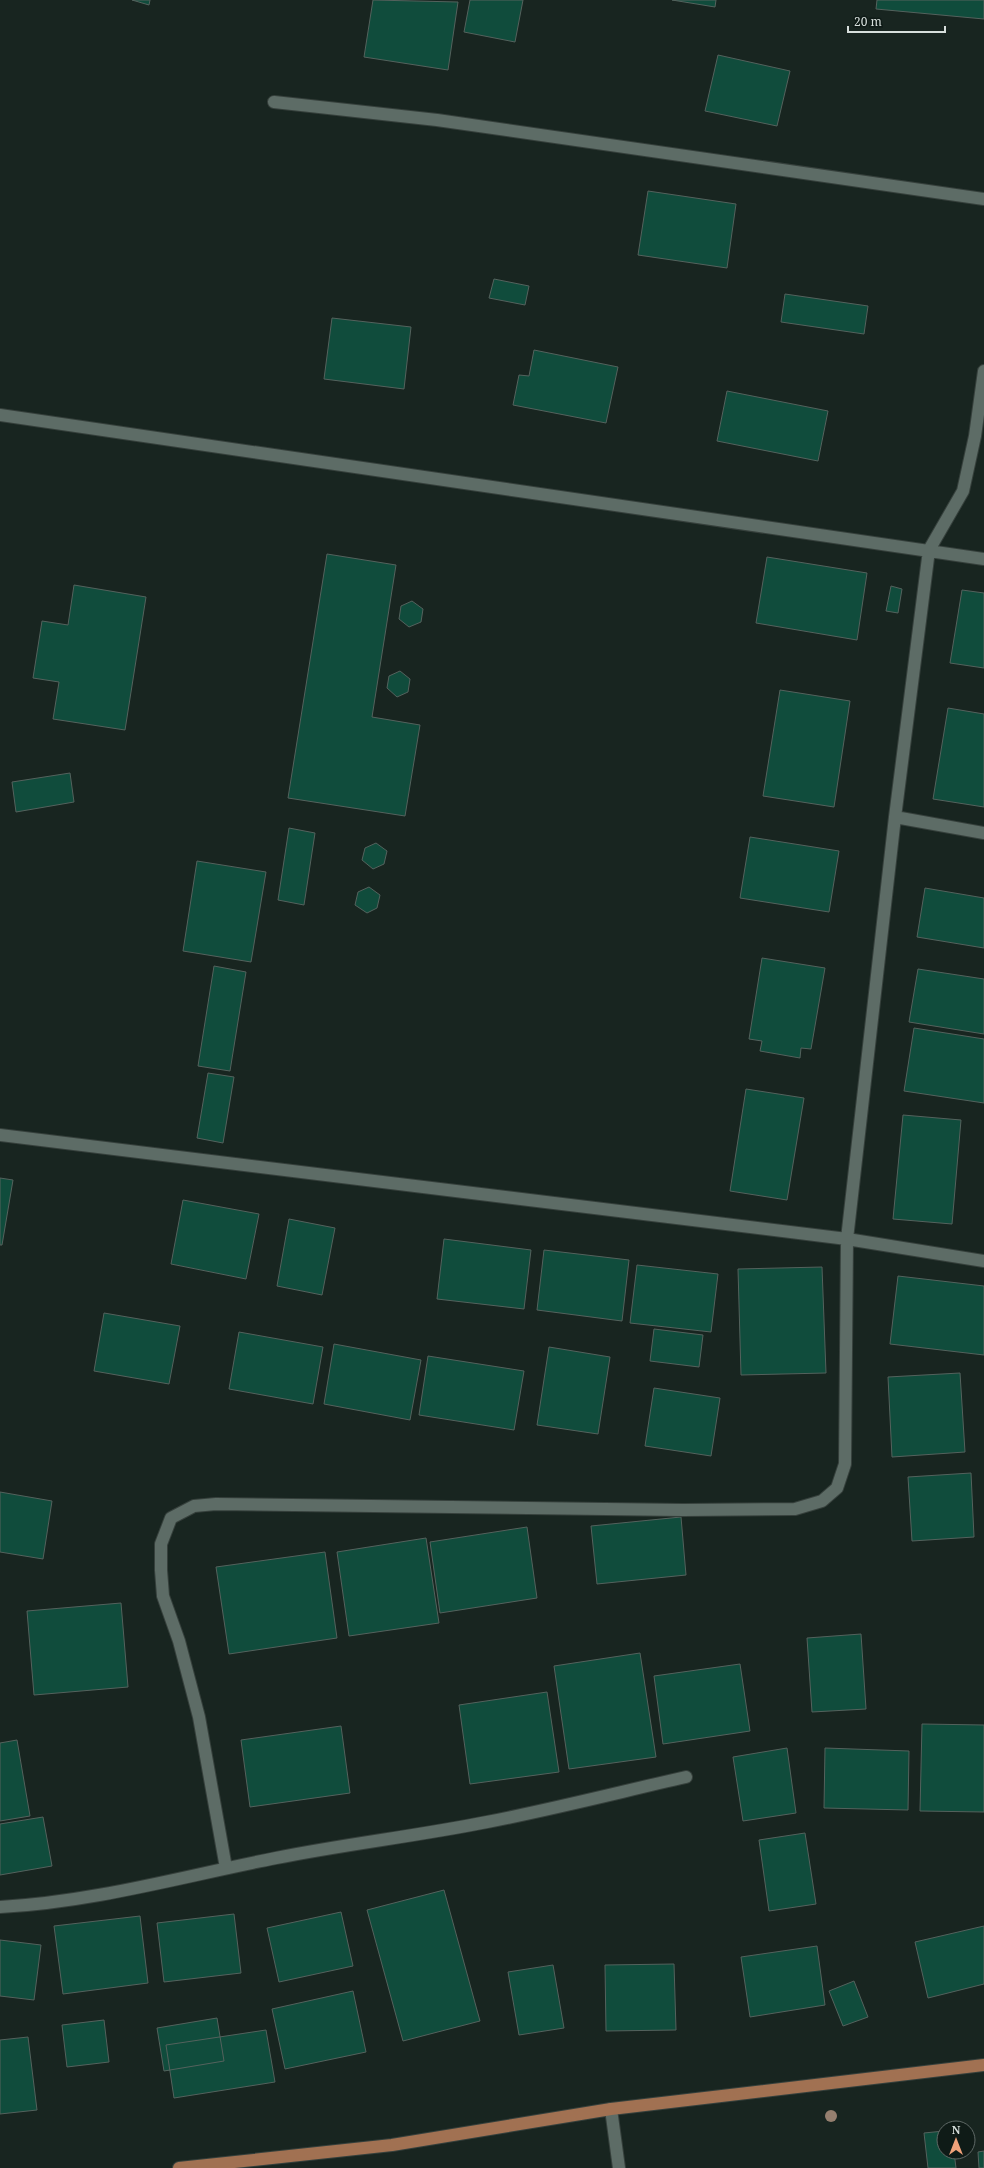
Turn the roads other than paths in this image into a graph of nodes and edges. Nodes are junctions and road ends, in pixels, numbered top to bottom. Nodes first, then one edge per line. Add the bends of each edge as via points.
1 (274, 102) dead end
2 (984, 199) edge
3 (984, 371) edge
4 (0, 415) edge
5 (929, 550) junction
6 (984, 559) edge
7 (896, 818) junction
8 (984, 833) edge
9 (0, 1135) edge
10 (847, 1239) junction
11 (984, 1260) edge
12 (686, 1778) dead end
13 (226, 1868) junction
14 (0, 1907) edge
15 (984, 2065) edge
16 (611, 2109) junction
17 (259, 2164) edge
18 (179, 2168) edge
19 (619, 2168) edge

1 - 2 street via 437,120
3 - 5 street via 975,436 963,491
4 - 5 street
5 - 6 street
5 - 7 street
7 - 8 street
7 - 10 street
9 - 10 street
10 - 11 street
10 - 13 street via 845,1464 837,1488 822,1501 795,1509 683,1510 216,1504 194,1506 171,1518 161,1544 163,1596 179,1642 199,1717
12 - 13 street via 487,1822 325,1848
13 - 14 street via 124,1891
15 - 16 main road
16 - 17 main road
16 - 19 street
17 - 18 main road

